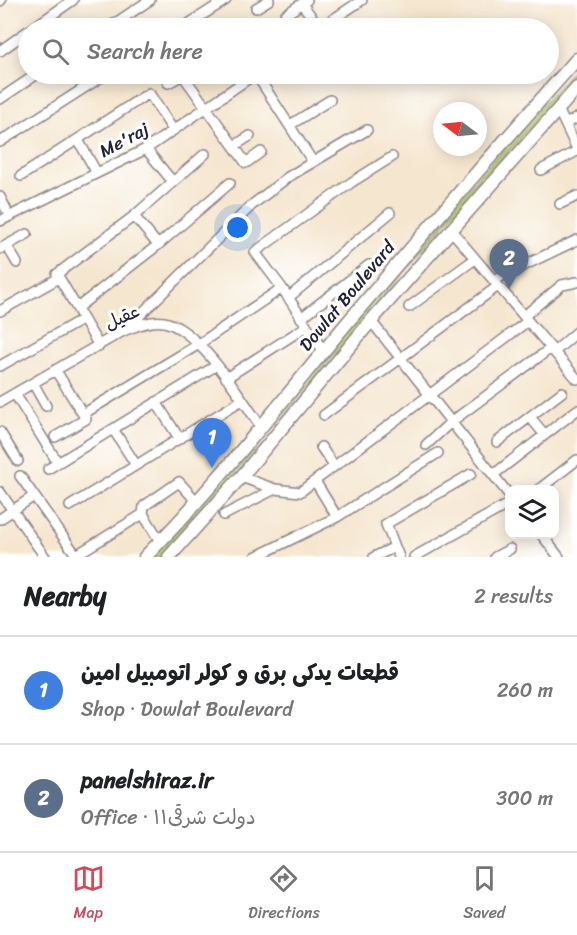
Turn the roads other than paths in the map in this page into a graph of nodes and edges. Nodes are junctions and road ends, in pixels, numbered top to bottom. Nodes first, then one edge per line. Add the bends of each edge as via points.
1 (74, 0) edge
2 (150, 0) edge
3 (226, 0) edge
4 (269, 0) edge
5 (362, 0) edge
6 (304, 2) edge
7 (256, 8) dead end
8 (285, 15) dead end
9 (48, 18) edge
10 (123, 18) edge
11 (198, 18) edge
12 (314, 18) edge
13 (335, 18) edge
14 (18, 38) edge
15 (0, 50) edge
16 (577, 59) edge
17 (559, 79) edge
18 (22, 84) edge
19 (90, 84) edge
20 (190, 84) edge
21 (241, 84) edge
22 (263, 84) edge
23 (555, 84) edge
24 (577, 88) edge
25 (0, 99) edge
26 (330, 100) dead end
27 (206, 107) junction
28 (558, 109) junction
29 (577, 118) edge
30 (565, 124) junction
31 (290, 125) junction
32 (173, 130) junction
33 (367, 130) dead end
34 (250, 136) dead end
35 (78, 140) junction
36 (0, 142) edge
37 (234, 146) junction
38 (146, 149) junction
39 (577, 150) edge
40 (261, 152) dead end
41 (205, 154) dead end
42 (392, 157) dead end
43 (313, 162) junction
44 (541, 170) dead end
45 (97, 173) junction
46 (21, 176) dead end
47 (173, 182) junction
48 (230, 183) dead end
49 (577, 196) edge
50 (0, 197) edge
51 (560, 204) dead end
52 (6, 209) dead end
53 (390, 213) dead end
54 (134, 216) junction
55 (0, 221) edge
56 (451, 230) junction
57 (27, 234) dead end
58 (577, 240) edge
59 (158, 245) junction
60 (3, 248) edge
61 (476, 259) junction
62 (17, 263) dead end
63 (369, 265) dead end
64 (59, 278) junction
65 (577, 282) edge
66 (496, 283) junction
67 (282, 288) junction
68 (288, 298) junction
69 (410, 307) dead end
70 (77, 308) junction
71 (0, 311) edge
72 (301, 318) junction
73 (83, 319) junction
74 (526, 319) junction
75 (371, 321) junction
76 (307, 326) junction
77 (123, 332) junction
78 (577, 332) edge
79 (198, 345) junction
80 (99, 346) junction
81 (553, 350) junction
82 (324, 352) junction
83 (400, 358) junction
84 (217, 365) junction
85 (0, 366) edge
86 (56, 371) junction
87 (226, 378) junction
88 (577, 380) edge
89 (33, 383) junction
90 (562, 392) dead end
91 (15, 394) junction
92 (429, 394) junction
93 (242, 400) junction
94 (0, 402) edge
95 (156, 402) junction
96 (46, 406) dead end
97 (577, 410) edge
98 (324, 415) dead end
99 (84, 417) junction
100 (530, 417) junction
101 (451, 422) junction
102 (261, 427) junction
103 (113, 429) junction
104 (0, 432) edge
105 (545, 435) junction
106 (55, 437) dead end
107 (180, 438) junction
108 (497, 442) dead end
109 (426, 445) dead end
110 (321, 447) dead end
111 (438, 453) dead end
112 (18, 461) dead end
113 (574, 462) edge
114 (58, 463) junction
115 (136, 465) junction
116 (334, 466) junction
117 (48, 469) dead end
118 (471, 474) dead end
119 (493, 475) junction
120 (20, 476) dead end
121 (241, 477) junction
122 (315, 481) junction
123 (543, 485) edge
124 (275, 489) junction
125 (505, 490) edge
126 (0, 492) edge
127 (34, 496) junction
128 (197, 502) junction
129 (70, 506) dead end
130 (505, 506) edge
131 (13, 510) junction
132 (143, 514) junction
133 (224, 515) dead end
134 (337, 517) junction
135 (0, 519) edge
136 (545, 539) edge
137 (160, 541) junction
138 (395, 547) junction
139 (510, 549) dead end
140 (84, 554) edge
141 (259, 556) edge
142 (45, 557) edge
143 (145, 557) edge
144 (169, 557) edge
145 (374, 557) edge
146 (399, 557) edge
147 (414, 557) edge
148 (495, 557) edge
149 (559, 557) edge

1 - 9 street
2 - 10 street
3 - 11 street
4 - 7 street
5 - 13 street
6 - 8 street
6 - 12 street
14 - 15 street
16 - 17 main road, Dowlat Boulevard
18 - 25 street
19 - 36 street
20 - 27 street
21 - 27 street, Me'raj
22 - 31 street
23 - 82 main road, Dowlat Boulevard via 442,210
24 - 28 main road, Dowlat Boulevard
26 - 31 street
27 - 32 street, Me'raj
27 - 37 street
28 - 30 street
28 - 56 main road, Dowlat Boulevard
29 - 30 street
30 - 39 street
31 - 43 street
32 - 35 street via 149,93
32 - 38 street, Me'raj
33 - 43 street
34 - 37 street
35 - 45 street
35 - 46 street
37 - 40 street via 246,163
38 - 45 street, Me'raj
38 - 47 street
39 - 44 street
41 - 47 street
42 - 67 street via 255,252
43 - 77 street via 252,205
45 - 55 street, Me'raj
47 - 54 street
48 - 59 street
49 - 51 street
50 - 52 street
53 - 68 street
54 - 59 street
54 - 64 street via 57,274
56 - 61 street
56 - 75 main road, Dowlat Boulevard
57 - 60 street
58 - 66 street
59 - 70 street
60 - 62 street
61 - 66 street
61 - 69 street
63 - 72 street
64 - 70 street
64 - 71 street
65 - 74 street via 562,285
66 - 74 street
66 - 83 street
67 - 68 street
67 - 79 street
68 - 72 street
70 - 73 street
72 - 76 street
73 - 80 street
73 - 85 street
74 - 81 street
74 - 92 street
75 - 83 street
75 - 121 main road, Dowlat Boulevard
76 - 82 street
76 - 87 street
77 - 79 street, عقیل via 143,323 164,322 183,331
77 - 80 street, عقیل
78 - 81 street
79 - 84 street, عقیل
79 - 99 street
80 - 86 street, عقیل
81 - 88 street
81 - 101 street
82 - 102 main road, Dowlat Boulevard
83 - 92 street
83 - 98 street
84 - 87 street, عقیل
84 - 95 street
86 - 89 street, عقیل
86 - 99 street
87 - 93 street, عقیل
89 - 91 street, عقیل
89 - 96 street
90 - 100 street
91 - 94 street, عقیل
91 - 114 street
92 - 101 street
92 - 116 street
93 - 102 street, عقیل
93 - 107 street
95 - 103 street
95 - 107 street
97 - 105 street
99 - 106 street
100 - 105 street
100 - 108 street
101 - 109 street
101 - 119 street
102 - 128 main road, Dowlat Boulevard
103 - 114 street
103 - 115 street
104 - 112 street
105 - 119 street
107 - 115 street
110 - 116 street
111 - 134 street
113 - 123 street
114 - 117 street
115 - 129 street
116 - 122 street
118 - 138 street via 386,524
119 - 125 street
120 - 127 street
121 - 124 street
121 - 144 main road, Dowlat Boulevard
122 - 124 street via 300,492
122 - 134 street
124 - 133 street
126 - 131 street
127 - 131 street
127 - 140 street via 76,555
128 - 132 street via 179,482 144,506
128 - 137 main road, Dowlat Boulevard
130 - 147 street
131 - 135 street
131 - 142 street
132 - 137 street
132 - 140 street
134 - 141 street
136 - 149 street
137 - 143 main road, Dowlat Boulevard
138 - 145 street
138 - 146 street
139 - 148 street

